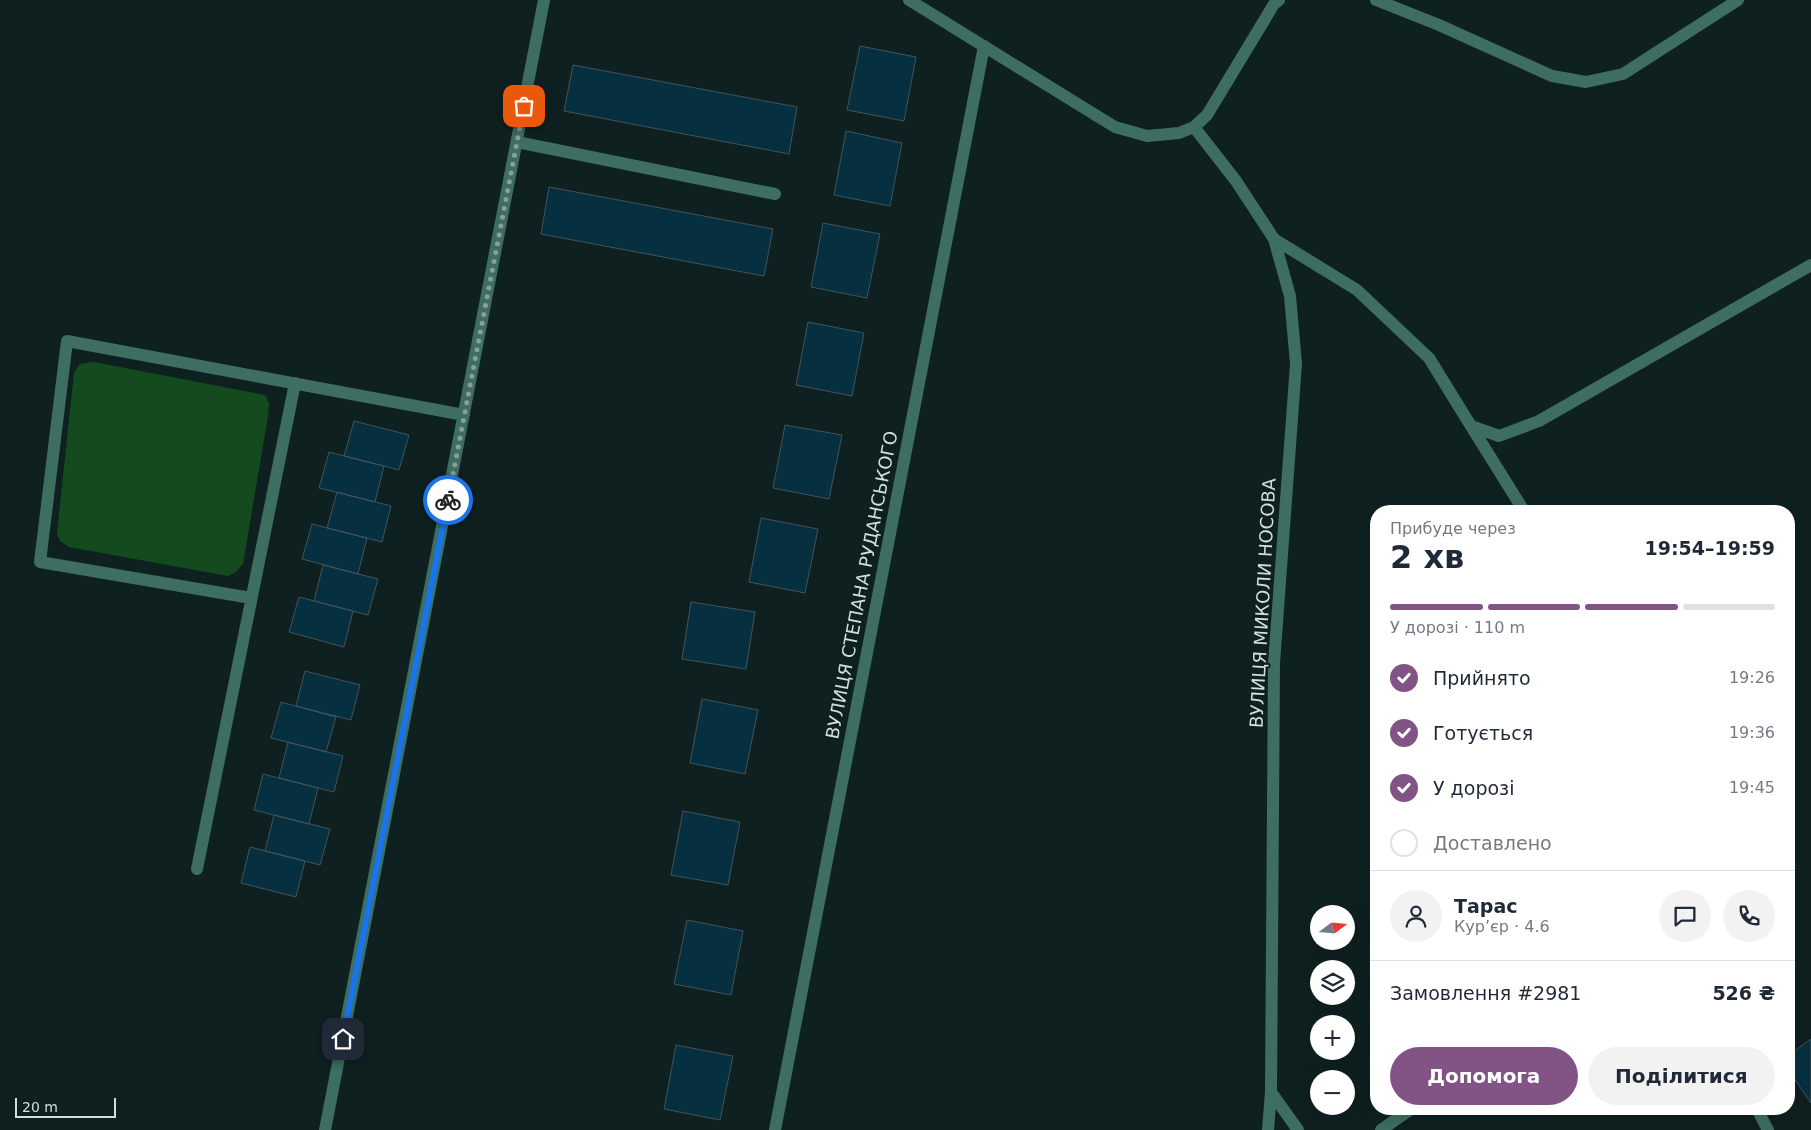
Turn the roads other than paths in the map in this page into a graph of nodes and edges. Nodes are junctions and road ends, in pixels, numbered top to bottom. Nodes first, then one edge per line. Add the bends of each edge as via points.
1 (544, 0) edge
2 (909, 0) edge
3 (1279, 0) edge
4 (1376, 0) edge
5 (1738, 0) edge
6 (984, 46) junction
7 (1194, 127) junction
8 (517, 142) junction
9 (775, 194) dead end
10 (1274, 239) junction
11 (1811, 265) edge
12 (295, 383) junction
13 (464, 415) junction
14 (1471, 426) junction
15 (1520, 505) edge
16 (252, 598) junction
17 (198, 870) dead end
18 (1271, 1092) junction
19 (1402, 1115) edge
20 (1760, 1115) edge
21 (325, 1130) edge
22 (775, 1130) edge
23 (1268, 1130) edge
24 (1298, 1130) edge
25 (1381, 1130) edge
26 (1768, 1130) edge

1 - 8 street
2 - 6 street
3 - 7 street via 1207,114
4 - 5 street via 1552,76 1586,82 1623,74
6 - 7 street via 1115,127 1147,136 1178,133
6 - 22 street, ВУЛИЦЯ СТЕПАНА РУДАНСЬКОГО
7 - 10 street, ВУЛИЦЯ МИКОЛИ НОСОВА via 1236,181
8 - 9 street
8 - 13 street
10 - 14 street via 1357,290 1429,358
10 - 18 street, ВУЛИЦЯ МИКОЛИ НОСОВА via 1290,296 1296,364 1274,663
11 - 14 street via 1539,421 1499,436
12 - 13 street
12 - 16 street
12 - 16 street via 67,341 40,562
13 - 21 street
14 - 15 street
16 - 17 street
18 - 23 street, ВУЛИЦЯ МИКОЛИ НОСОВА
18 - 24 street
19 - 25 street
20 - 26 street

